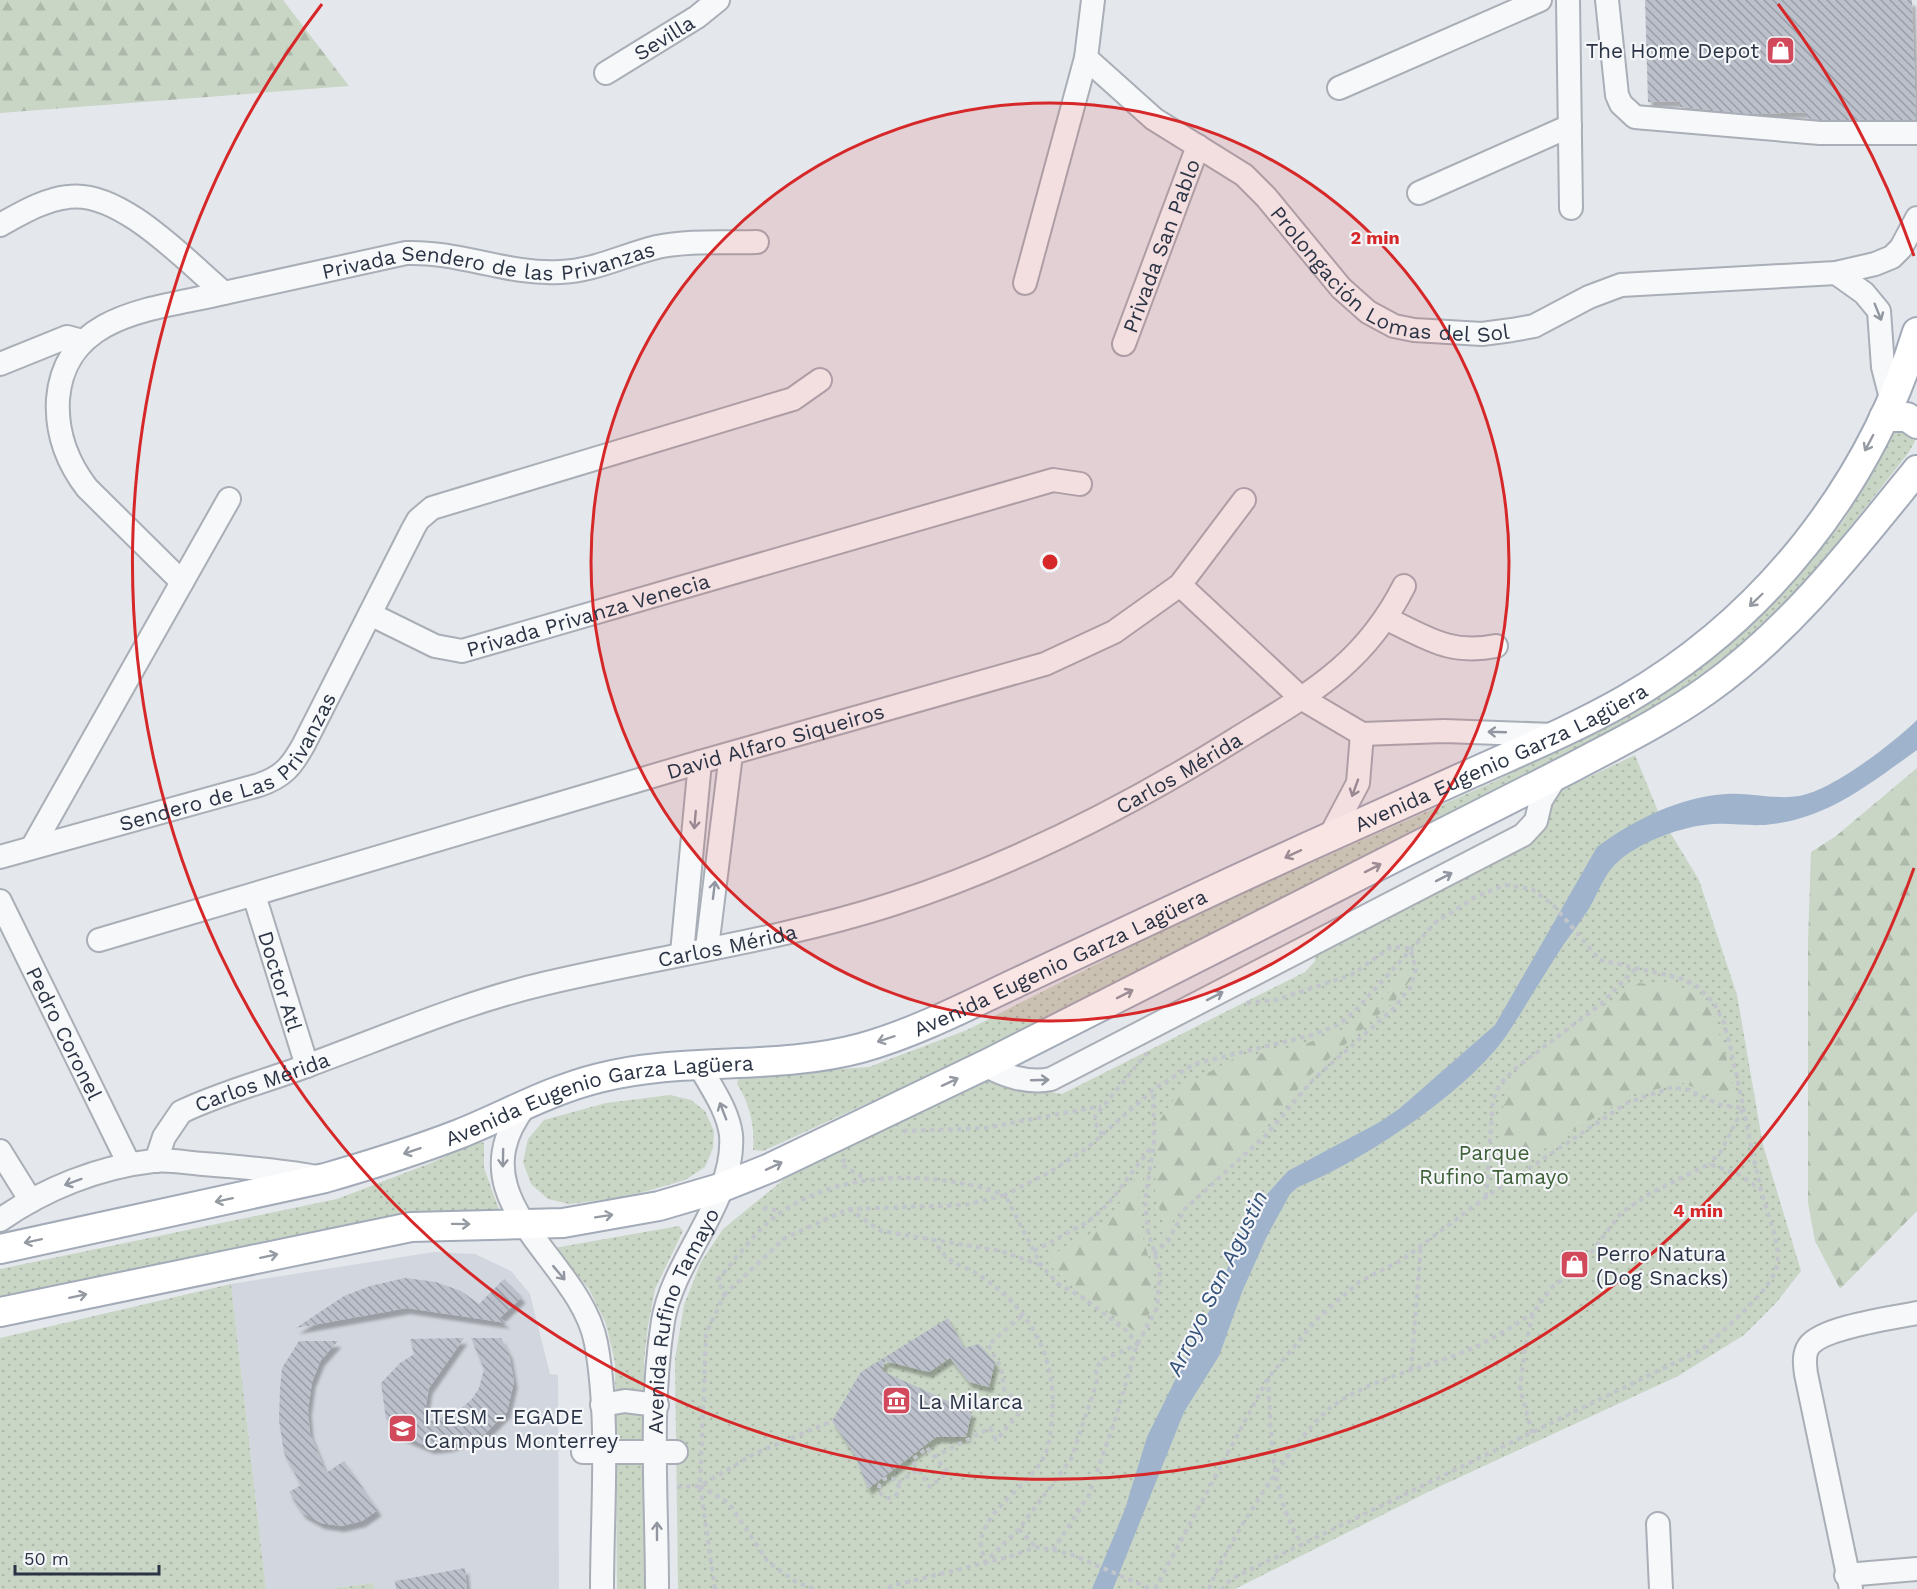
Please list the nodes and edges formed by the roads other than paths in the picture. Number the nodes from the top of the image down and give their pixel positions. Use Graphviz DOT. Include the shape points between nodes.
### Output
graph roads {
  1 [pos="718,0"];
  2 [pos="1093,0"];
  3 [pos="1540,0"];
  4 [pos="1569,0"];
  5 [pos="1607,0"];
  6 [pos="1086,58"];
  7 [pos="606,73"];
  8 [pos="1339,88"];
  9 [pos="1570,126"];
  10 [pos="1917,133"];
  11 [pos="1198,146"];
  12 [pos="1419,193"];
  13 [pos="1571,208"];
  14 [pos="1917,218"];
  15 [pos="0,225"];
  16 [pos="758,242"];
  17 [pos="1836,273"];
  18 [pos="1025,283"];
  19 [pos="224,293"];
  20 [pos="82,340"];
  21 [pos="1916,343"];
  22 [pos="1124,344"];
  23 [pos="0,364"];
  24 [pos="820,380"];
  25 [pos="1888,409"];
  26 [pos="1917,424"];
  27 [pos="1917,470"];
  28 [pos="1080,484"];
  29 [pos="229,499"];
  30 [pos="1244,500"];
  31 [pos="182,582"];
  32 [pos="1180,585"];
  33 [pos="1404,586"];
  34 [pos="370,614"];
  35 [pos="1388,619"];
  36 [pos="1496,646"];
  37 [pos="1301,698"];
  38 [pos="1362,734"];
  39 [pos="1555,735"];
  40 [pos="731,754"];
  41 [pos="700,762"];
  42 [pos="1557,775"];
  43 [pos="1330,836"];
  44 [pos="33,846"];
  45 [pos="0,857"];
  46 [pos="254,895"];
  47 [pos="0,901"];
  48 [pos="99,940"];
  49 [pos="707,948"];
  50 [pos="682,953"];
  51 [pos="699,1065"];
  52 [pos="985,1065"];
  53 [pos="307,1066"];
  54 [pos="525,1106"];
  55 [pos="0,1151"];
  56 [pos="156,1161"];
  57 [pos="129,1164"];
  58 [pos="325,1178"];
  59 [pos="720,1188"];
  60 [pos="31,1201"];
  61 [pos="0,1220"];
  62 [pos="525,1225"];
  63 [pos="0,1248"];
  64 [pos="0,1312"];
  65 [pos="1917,1312"];
  66 [pos="602,1405"];
  67 [pos="657,1405"];
  68 [pos="593,1452"];
  69 [pos="666,1452"];
  70 [pos="1658,1524"];
  71 [pos="1917,1569"];
  72 [pos="1848,1582"];
  73 [pos="602,1589"];
  74 [pos="657,1589"];
  75 [pos="1661,1589"];
  1 -- 7 [label="street, Sevilla"];
  2 -- 6 [label="street"];
  3 -- 8 [label="street"];
  4 -- 9 [label="street"];
  5 -- 10 [label="street" via="1617,95 1635,117 1799,132"];
  6 -- 11 [label="street, Prolongación Lomas del Sol" via="1154,119"];
  6 -- 18 [label="street"];
  9 -- 12 [label="street"];
  9 -- 13 [label="street"];
  11 -- 17 [label="street, Prolongación Lomas del Sol" via="1244,175 1341,288 1368,312 1394,326 1414,330 1482,334 1523,328 1621,285"];
  11 -- 22 [label="street, Privada San Pablo"];
  14 -- 17 [label="street, Prolongación Lomas del Sol" via="1901,248 1892,256"];
  15 -- 19 [label="street" via="43,202 69,196 94,197 144,225"];
  16 -- 19 [label="street, Privada Sendero de las Privanzas" via="660,246 597,267 560,272 534,272 430,252 406,253"];
  17 -- 25 [label="street, one-way" via="1880,310"];
  19 -- 20 [label="street, Privada Sendero de las Privanzas" via="126,317 106,324"];
  20 -- 23 [label="street" via="67,337"];
  20 -- 31 [label="street, Privada Sendero de las Privanzas" via="67,363 59,387 57,411 67,457 87,488"];
  21 -- 25 [label="main road, Avenida Eugenio Garza Lagüera"];
  24 -- 34 [label="street" via="793,399 432,508 412,529"];
  25 -- 26 [label="main road"];
  25 -- 39 [label="main road, Avenida Eugenio Garza Lagüera, one-way" via="1830,513 1785,571 1751,605 1713,638 1644,687"];
  27 -- 42 [label="main road, Avenida Eugenio Garza Lagüera" via="1841,563 1756,650 1708,689 1662,719"];
  28 -- 34 [label="street, Privada Privanza Venecia" via="1053,480 462,651 435,646"];
  29 -- 31 [label="street"];
  30 -- 32 [label="street, David Alfaro Siqueiros"];
  31 -- 44 [label="street"];
  32 -- 37 [label="street"];
  32 -- 40 [label="street, David Alfaro Siqueiros" via="1114,632 1045,664"];
  33 -- 35 [label="street, Carlos Mérida"];
  34 -- 44 [label="street, Sendero de Las Privanzas" via="304,744 284,775"];
  35 -- 36 [label="street" via="1446,647 1474,650"];
  35 -- 37 [label="street, Carlos Mérida" via="1353,659"];
  37 -- 38 [label="street"];
  37 -- 49 [label="street, Carlos Mérida" via="1144,793 1005,862 891,905"];
  39 -- 38 [label="street, one-way" via="1444,730"];
  38 -- 43 [label="street, one-way" via="1358,783"];
  39 -- 43 [label="main road, Avenida Eugenio Garza Lagüera"];
  40 -- 41 [label="street, David Alfaro Siqueiros"];
  49 -- 40 [label="street, one-way"];
  41 -- 46 [label="street, David Alfaro Siqueiros"];
  41 -- 50 [label="street, one-way"];
  52 -- 42 [label="main road, Avenida Eugenio Garza Lagüera, one-way"];
  52 -- 42 [label="street, one-way" via="1000,1074 1051,1080 1524,836 1536,821 1541,800"];
  43 -- 51 [label="main road, Avenida Eugenio Garza Lagüera, one-way" via="964,1008 896,1036 824,1055"];
  44 -- 45 [label="street, Sendero de Las Privanzas"];
  46 -- 48 [label="street, David Alfaro Siqueiros"];
  46 -- 53 [label="street, Doctor Atl"];
  47 -- 57 [label="street, Pedro Coronel"];
  49 -- 50 [label="street, Carlos Mérida"];
  50 -- 53 [label="street, Carlos Mérida" via="504,994"];
  51 -- 54 [label="main road, Avenida Eugenio Garza Lagüera" via="599,1078"];
  59 -- 51 [label="street, Avenida Rufino Tamayo, one-way" via="730,1156 731,1135 718,1098"];
  59 -- 52 [label="main road, Avenida Eugenio Garza Lagüera, one-way"];
  53 -- 56 [label="street, Carlos Mérida" via="181,1112 167,1130"];
  54 -- 58 [label="main road, Avenida Eugenio Garza Lagüera, one-way" via="417,1150"];
  54 -- 62 [label="street, one-way" via="511,1124 501,1159 510,1195"];
  55 -- 60 [label="street"];
  56 -- 57 [label="street"];
  56 -- 58 [label="street" via="256,1168"];
  57 -- 60 [label="street, one-way"];
  58 -- 63 [label="main road, Avenida Eugenio Garza Lagüera, one-way"];
  62 -- 59 [label="main road, Avenida Eugenio Garza Lagüera, one-way" via="630,1212"];
  59 -- 67 [label="street, Avenida Rufino Tamayo" via="668,1299"];
  60 -- 61 [label="street"];
  64 -- 62 [label="main road, Avenida Eugenio Garza Lagüera, one-way" via="411,1227"];
  62 -- 66 [label="street, one-way" via="571,1287 591,1324"];
  65 -- 72 [label="street" via="1830,1334 1816,1340 1806,1353 1806,1374"];
  66 -- 67 [label="street" via="625,1401"];
  66 -- 68 [label="street"];
  67 -- 69 [label="street, Avenida Rufino Tamayo"];
  68 -- 69 [label="street"];
  68 -- 73 [label="street"];
  74 -- 69 [label="street, Avenida Rufino Tamayo, one-way"];
  70 -- 75 [label="street"];
  71 -- 72 [label="street"];
}
